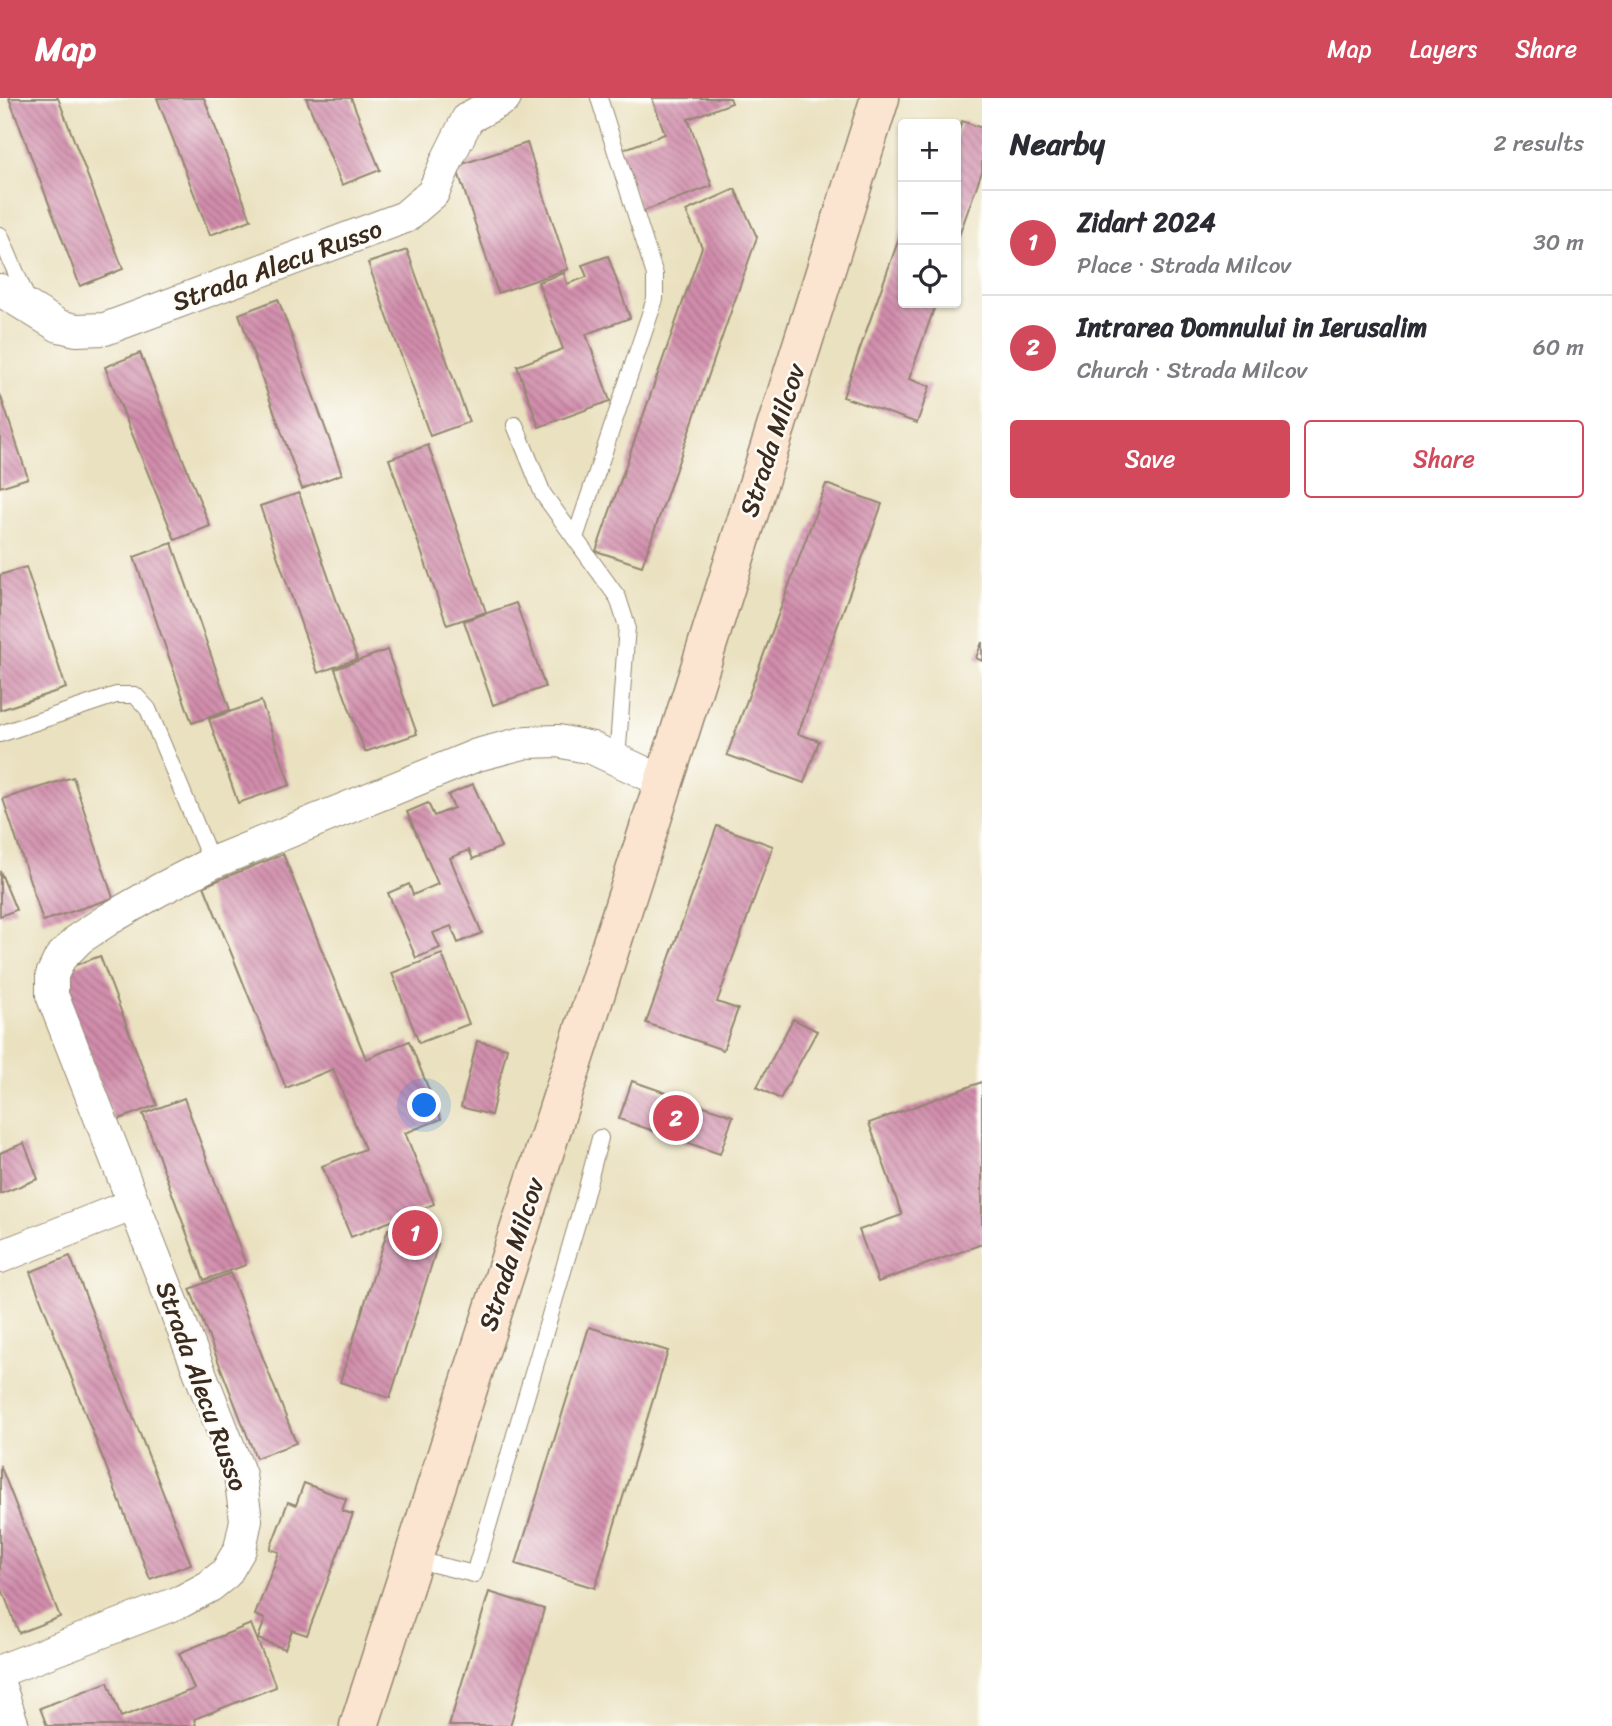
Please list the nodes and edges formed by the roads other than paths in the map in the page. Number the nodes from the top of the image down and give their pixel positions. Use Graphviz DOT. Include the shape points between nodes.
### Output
graph roads {
  1 [pos="505,98"];
  2 [pos="599,98"];
  3 [pos="880,98"];
  4 [pos="0,235"];
  5 [pos="0,289"];
  6 [pos="31,310"];
  7 [pos="515,425"];
  8 [pos="575,538"];
  9 [pos="0,734"];
  10 [pos="617,760"];
  11 [pos="664,782"];
  12 [pos="212,863"];
  13 [pos="600,1138"];
  14 [pos="134,1204"];
  15 [pos="0,1257"];
  16 [pos="413,1559"];
  17 [pos="0,1671"];
  18 [pos="0,1687"];
  19 [pos="13,1726"];
  20 [pos="359,1726"];
  1 -- 6 [label="street, Strada Alecu Russo" via="468,118 433,193 405,217 105,329 59,326"];
  2 -- 8 [label="lane" via="655,275 655,299"];
  3 -- 11 [label="main road, Strada Milcov"];
  4 -- 6 [label="lane"];
  5 -- 6 [label="street, Strada Alecu Russo"];
  7 -- 8 [label="lane" via="542,494"];
  8 -- 10 [label="lane" via="618,598 627,626"];
  9 -- 12 [label="lane" via="116,695 135,695 148,709"];
  10 -- 11 [label="street"];
  10 -- 12 [label="street" via="592,748 558,741 514,745 477,755"];
  11 -- 16 [label="main road, Strada Milcov"];
  12 -- 14 [label="street, Strada Alecu Russo" via="80,938 60,958 52,975 52,995"];
  13 -- 16 [label="lane" via="474,1574"];
  14 -- 15 [label="street"];
  14 -- 17 [label="street, Strada Alecu Russo" via="240,1475 246,1520 240,1549 226,1573 182,1601"];
  16 -- 20 [label="main road, Strada Milcov"];
  18 -- 19 [label="street"];
}
